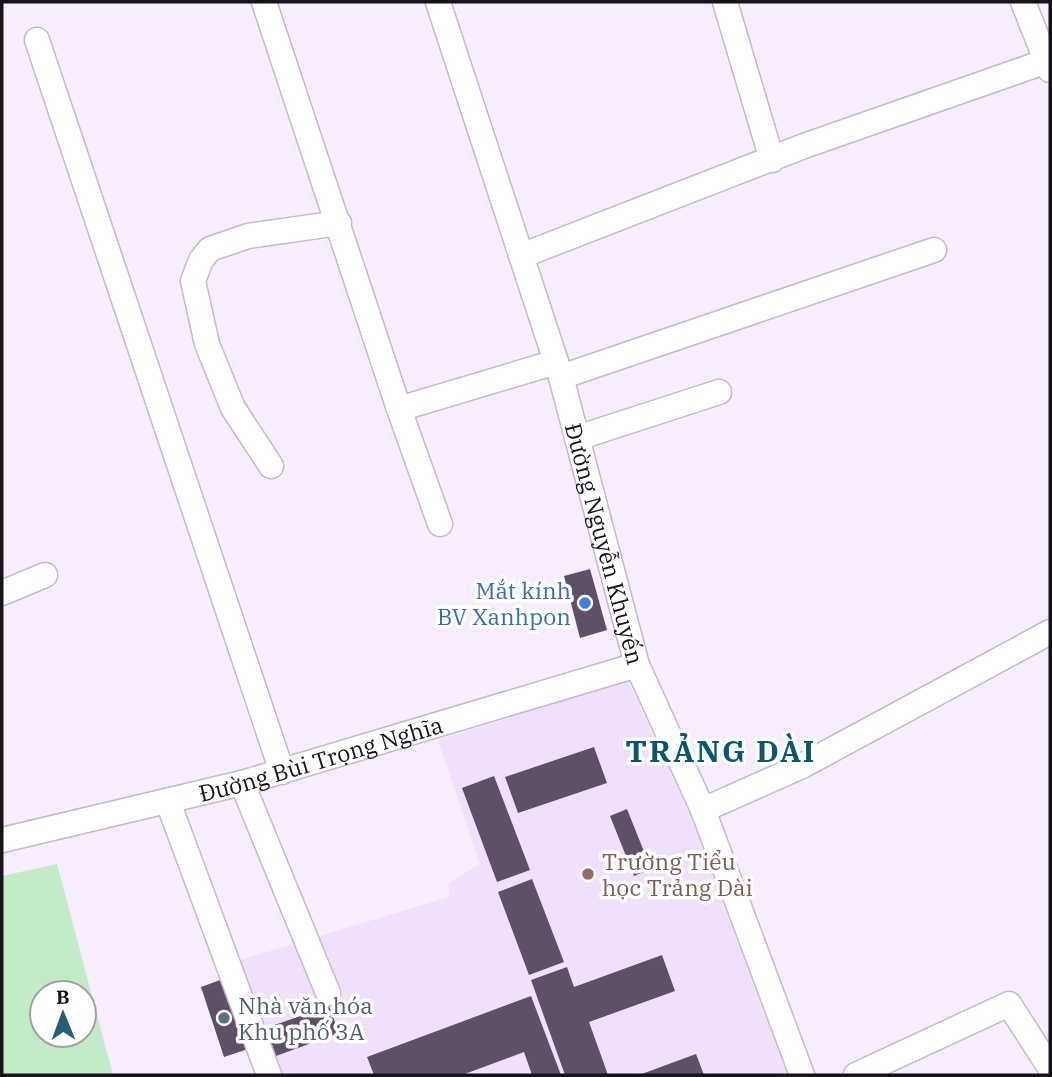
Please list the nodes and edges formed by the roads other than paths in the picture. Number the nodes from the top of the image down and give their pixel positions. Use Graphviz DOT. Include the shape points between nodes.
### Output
graph roads {
  1 [pos="264,2"];
  2 [pos="438,2"];
  3 [pos="725,2"];
  4 [pos="1034,11"];
  5 [pos="37,40"];
  6 [pos="1049,66"];
  7 [pos="772,160"];
  8 [pos="339,223"];
  9 [pos="934,250"];
  10 [pos="521,256"];
  11 [pos="558,370"];
  12 [pos="719,392"];
  13 [pos="399,409"];
  14 [pos="577,438"];
  15 [pos="271,466"];
  16 [pos="440,524"];
  17 [pos="45,575"];
  18 [pos="2,593"];
  19 [pos="1050,632"];
  20 [pos="637,665"];
  21 [pos="282,772"];
  22 [pos="242,783"];
  23 [pos="168,802"];
  24 [pos="703,810"];
  25 [pos="2,839"];
  26 [pos="328,993"];
  27 [pos="1050,1068"];
  28 [pos="269,1075"];
  29 [pos="802,1075"];
  30 [pos="856,1075"];
  1 -- 8 [label="street"];
  2 -- 10 [label="street, Đường Nguyễn Khuyến"];
  3 -- 7 [label="street"];
  4 -- 6 [label="street"];
  5 -- 21 [label="street"];
  6 -- 7 [label="street"];
  7 -- 10 [label="street"];
  8 -- 13 [label="street"];
  8 -- 15 [label="street" via="248,236 210,249 193,281 207,344 233,408"];
  9 -- 11 [label="street"];
  10 -- 11 [label="street, Đường Nguyễn Khuyến"];
  11 -- 13 [label="street"];
  11 -- 14 [label="street, Đường Nguyễn Khuyến"];
  12 -- 14 [label="street"];
  13 -- 16 [label="street"];
  14 -- 20 [label="street, Đường Nguyễn Khuyến"];
  17 -- 18 [label="street"];
  19 -- 24 [label="street" via="802,766"];
  20 -- 21 [label="street, Đường Bùi Trọng Nghĩa"];
  20 -- 24 [label="street, Đường Nguyễn Khuyến"];
  21 -- 22 [label="street, Đường Bùi Trọng Nghĩa"];
  22 -- 23 [label="street, Đường Bùi Trọng Nghĩa"];
  22 -- 26 [label="street"];
  23 -- 25 [label="street, Đường Bùi Trọng Nghĩa"];
  23 -- 28 [label="street"];
  24 -- 29 [label="street, Đường Nguyễn Khuyến"];
  27 -- 30 [label="street" via="1009,1004"];
}
